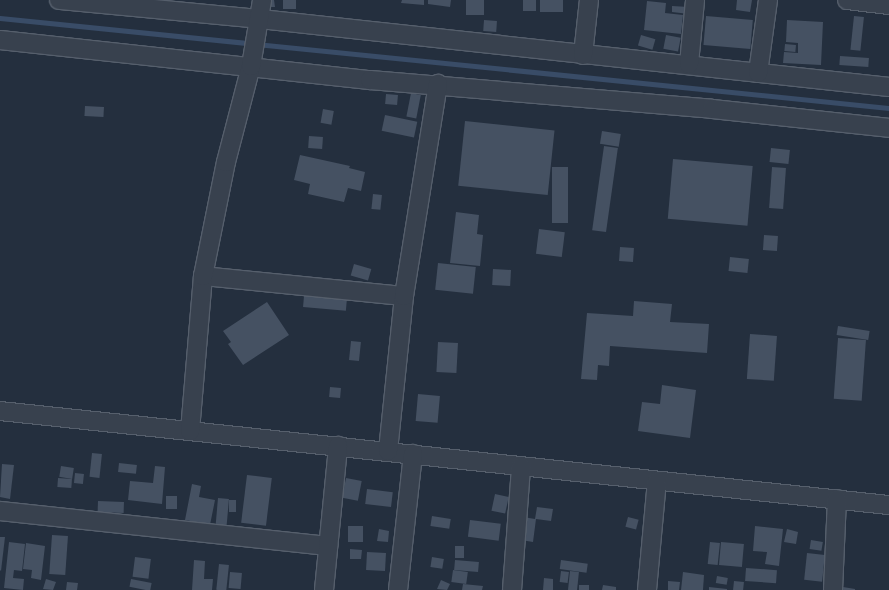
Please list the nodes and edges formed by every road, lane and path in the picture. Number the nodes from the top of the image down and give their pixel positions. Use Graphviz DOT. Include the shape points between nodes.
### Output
graph roads {
  1 [pos="59,0"];
  2 [pos="262,0"];
  3 [pos="589,0"];
  4 [pos="695,0"];
  5 [pos="768,0"];
  6 [pos="847,0"];
  7 [pos="83,1"];
  8 [pos="889,5"];
  9 [pos="191,6"];
  10 [pos="260,19"];
  11 [pos="0,40"];
  12 [pos="583,55"];
  13 [pos="689,64"];
  14 [pos="251,66"];
  15 [pos="758,73"];
  16 [pos="438,84"];
  17 [pos="889,87"];
  18 [pos="889,128"];
  19 [pos="203,276"];
  20 [pos="404,296"];
  21 [pos="0,411"];
  22 [pos="190,431"];
  23 [pos="338,446"];
  24 [pos="388,451"];
  25 [pos="413,454"];
  26 [pos="521,466"];
  27 [pos="657,481"];
  28 [pos="836,499"];
  29 [pos="889,505"];
  30 [pos="0,511"];
  31 [pos="328,546"];
  32 [pos="324,590"];
  33 [pos="398,590"];
  34 [pos="512,590"];
  35 [pos="647,590"];
  36 [pos="834,590"];
  1 -- 7 [label="street"];
  2 -- 10 [label="street"];
  3 -- 12 [label="street"];
  4 -- 13 [label="street"];
  5 -- 15 [label="street"];
  6 -- 8 [label="street"];
  7 -- 9 [label="street"];
  9 -- 10 [label="street"];
  10 -- 12 [label="street"];
  10 -- 14 [label="street"];
  11 -- 14 [label="street"];
  12 -- 13 [label="street"];
  13 -- 15 [label="street"];
  14 -- 16 [label="street"];
  14 -- 19 [label="street" via="226,162"];
  15 -- 17 [label="street"];
  16 -- 18 [label="street"];
  16 -- 20 [label="street"];
  19 -- 20 [label="street"];
  19 -- 22 [label="street"];
  20 -- 24 [label="street"];
  21 -- 22 [label="street"];
  22 -- 23 [label="street"];
  23 -- 24 [label="street"];
  23 -- 31 [label="street"];
  24 -- 25 [label="street"];
  25 -- 26 [label="street"];
  25 -- 33 [label="street"];
  26 -- 27 [label="street"];
  26 -- 34 [label="street"];
  27 -- 28 [label="street"];
  27 -- 35 [label="street"];
  28 -- 29 [label="street"];
  28 -- 36 [label="street"];
  30 -- 31 [label="street"];
  31 -- 32 [label="street"];
}
